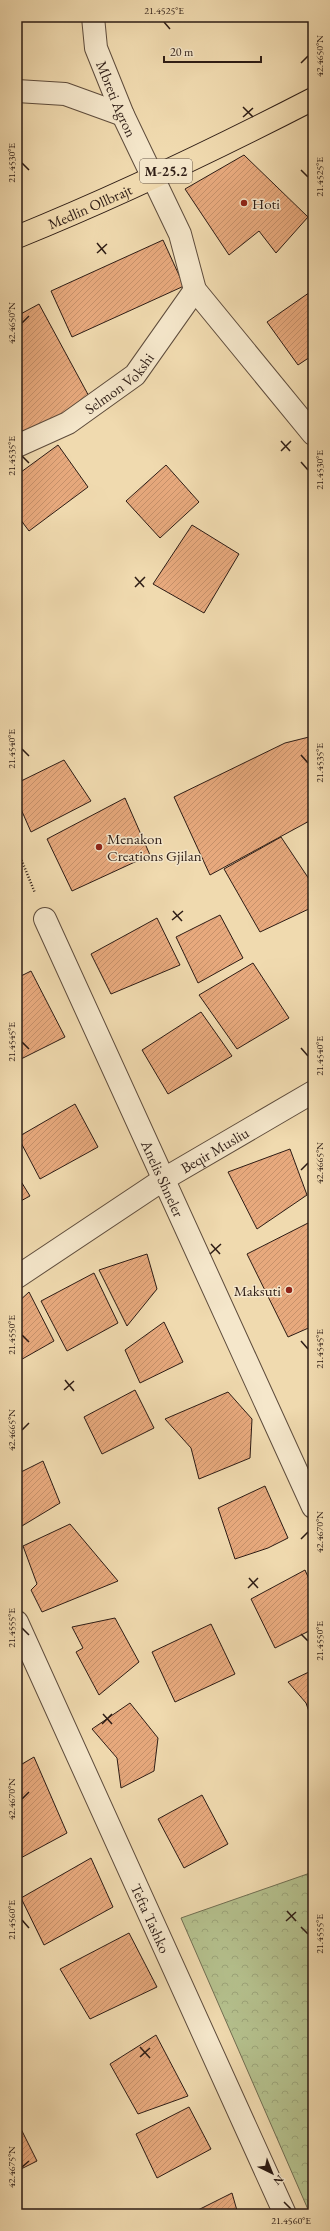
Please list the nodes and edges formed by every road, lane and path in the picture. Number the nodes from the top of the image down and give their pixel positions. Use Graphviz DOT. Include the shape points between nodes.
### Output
graph roads {
  1 [pos="93,17"];
  2 [pos="17,91"];
  3 [pos="313,99"];
  4 [pos="123,115"];
  5 [pos="153,177"];
  6 [pos="17,237"];
  7 [pos="195,290"];
  8 [pos="313,434"];
  9 [pos="17,446"];
  10 [pos="17,849"];
  11 [pos="45,919"];
  12 [pos="313,1092"];
  13 [pos="164,1179"];
  14 [pos="17,1277"];
  15 [pos="313,1507"];
  16 [pos="17,1622"];
  17 [pos="285,2214"];
  1 -- 4 [label="street, Mbreti Agron" via="96,48"];
  2 -- 4 [label="street" via="65,94"];
  3 -- 5 [label="main road, Medlin Ollbrajt / M-25.2"];
  4 -- 5 [label="street, Mbreti Agron"];
  5 -- 6 [label="main road, Medlin Ollbrajt / M-25.2"];
  5 -- 7 [label="street" via="180,234"];
  7 -- 8 [label="street"];
  7 -- 9 [label="street, Selmon Vokshi" via="135,375 68,423"];
  10 -- 11 [label="path"];
  11 -- 13 [label="street, Anelis Shneler"];
  12 -- 13 [label="street, Beqir Musliu"];
  13 -- 14 [label="street, Beqir Musliu"];
  13 -- 15 [label="street, Anelis Shneler"];
  16 -- 17 [label="street, Tefta Tashko"];
}
